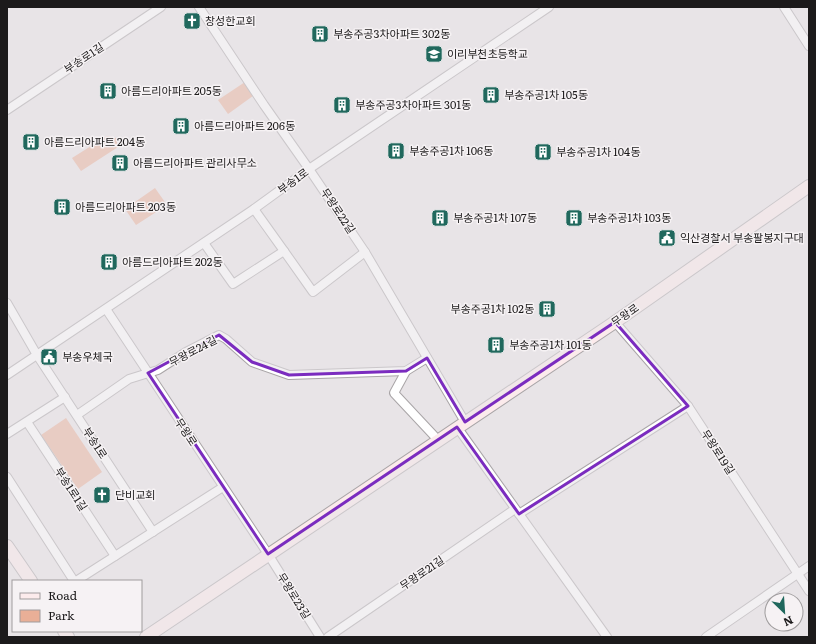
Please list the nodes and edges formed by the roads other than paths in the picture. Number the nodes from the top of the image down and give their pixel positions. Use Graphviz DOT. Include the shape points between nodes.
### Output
graph roads {
  1 [pos="161,7"];
  2 [pos="199,7"];
  3 [pos="549,7"];
  4 [pos="784,7"];
  5 [pos="809,46"];
  6 [pos="7,110"];
  7 [pos="309,169"];
  8 [pos="809,186"];
  9 [pos="254,209"];
  10 [pos="204,243"];
  11 [pos="284,251"];
  12 [pos="365,252"];
  13 [pos="7,303"];
  14 [pos="106,309"];
  15 [pos="615,322"];
  16 [pos="37,355"];
  17 [pos="427,358"];
  18 [pos="406,371"];
  19 [pos="148,373"];
  20 [pos="7,375"];
  21 [pos="65,397"];
  22 [pos="688,406"];
  23 [pos="77,415"];
  24 [pos="27,422"];
  25 [pos="461,425"];
  26 [pos="7,434"];
  27 [pos="438,440"];
  28 [pos="7,477"];
  29 [pos="223,487"];
  30 [pos="517,511"];
  31 [pos="152,532"];
  32 [pos="7,546"];
  33 [pos="268,554"];
  34 [pos="115,556"];
  35 [pos="809,566"];
  36 [pos="798,573"];
  37 [pos="30,580"];
  38 [pos="74,580"];
  39 [pos="77,580"];
  40 [pos="809,591"];
  41 [pos="146,637"];
  42 [pos="320,637"];
  43 [pos="328,637"];
  44 [pos="607,637"];
  45 [pos="706,637"];
  1 -- 6 [label="street, 부송로1길"];
  2 -- 7 [label="street, 무왕로22길"];
  3 -- 7 [label="street, 부송1로"];
  4 -- 5 [label="street"];
  7 -- 9 [label="street, 부송1로"];
  7 -- 12 [label="street, 무왕로22길"];
  8 -- 15 [label="street, 무왕로"];
  9 -- 10 [label="street, 부송1로"];
  9 -- 11 [label="street"];
  10 -- 11 [label="street" via="233,284"];
  10 -- 14 [label="street, 부송1로"];
  11 -- 12 [label="street" via="313,292"];
  12 -- 17 [label="street, 무왕로22길"];
  13 -- 16 [label="street"];
  14 -- 16 [label="street, 부송1로"];
  14 -- 19 [label="street, 무왕로"];
  15 -- 22 [label="street, 무왕로19길"];
  15 -- 25 [label="street, 무왕로"];
  16 -- 20 [label="street, 부송1로"];
  16 -- 21 [label="street, 부송1로"];
  17 -- 18 [label="street, 무왕로24길"];
  17 -- 25 [label="street, 무왕로22길"];
  18 -- 19 [label="street, 무왕로24길" via="289,375 252,362 219,335 158,370"];
  18 -- 27 [label="street" via="394,393"];
  19 -- 23 [label="street, 무왕로24길" via="129,379"];
  19 -- 29 [label="street, 무왕로"];
  21 -- 23 [label="street, 부송1로"];
  21 -- 24 [label="street"];
  22 -- 30 [label="street, 무왕로21길"];
  22 -- 36 [label="street, 무왕로19길"];
  23 -- 31 [label="street, 부송1로"];
  24 -- 26 [label="street"];
  24 -- 34 [label="street, 부송1로1길"];
  25 -- 27 [label="street, 무왕로"];
  25 -- 30 [label="street"];
  27 -- 33 [label="street, 무왕로"];
  28 -- 38 [label="street"];
  29 -- 31 [label="street"];
  29 -- 33 [label="street, 무왕로"];
  30 -- 43 [label="street, 무왕로21길"];
  30 -- 44 [label="street"];
  31 -- 34 [label="street"];
  32 -- 37 [label="street"];
  33 -- 41 [label="street, 무왕로"];
  33 -- 42 [label="street, 무왕로23길"];
  34 -- 39 [label="street"];
  35 -- 36 [label="street"];
  36 -- 40 [label="street, 무왕로19길"];
  36 -- 45 [label="street"];
}
